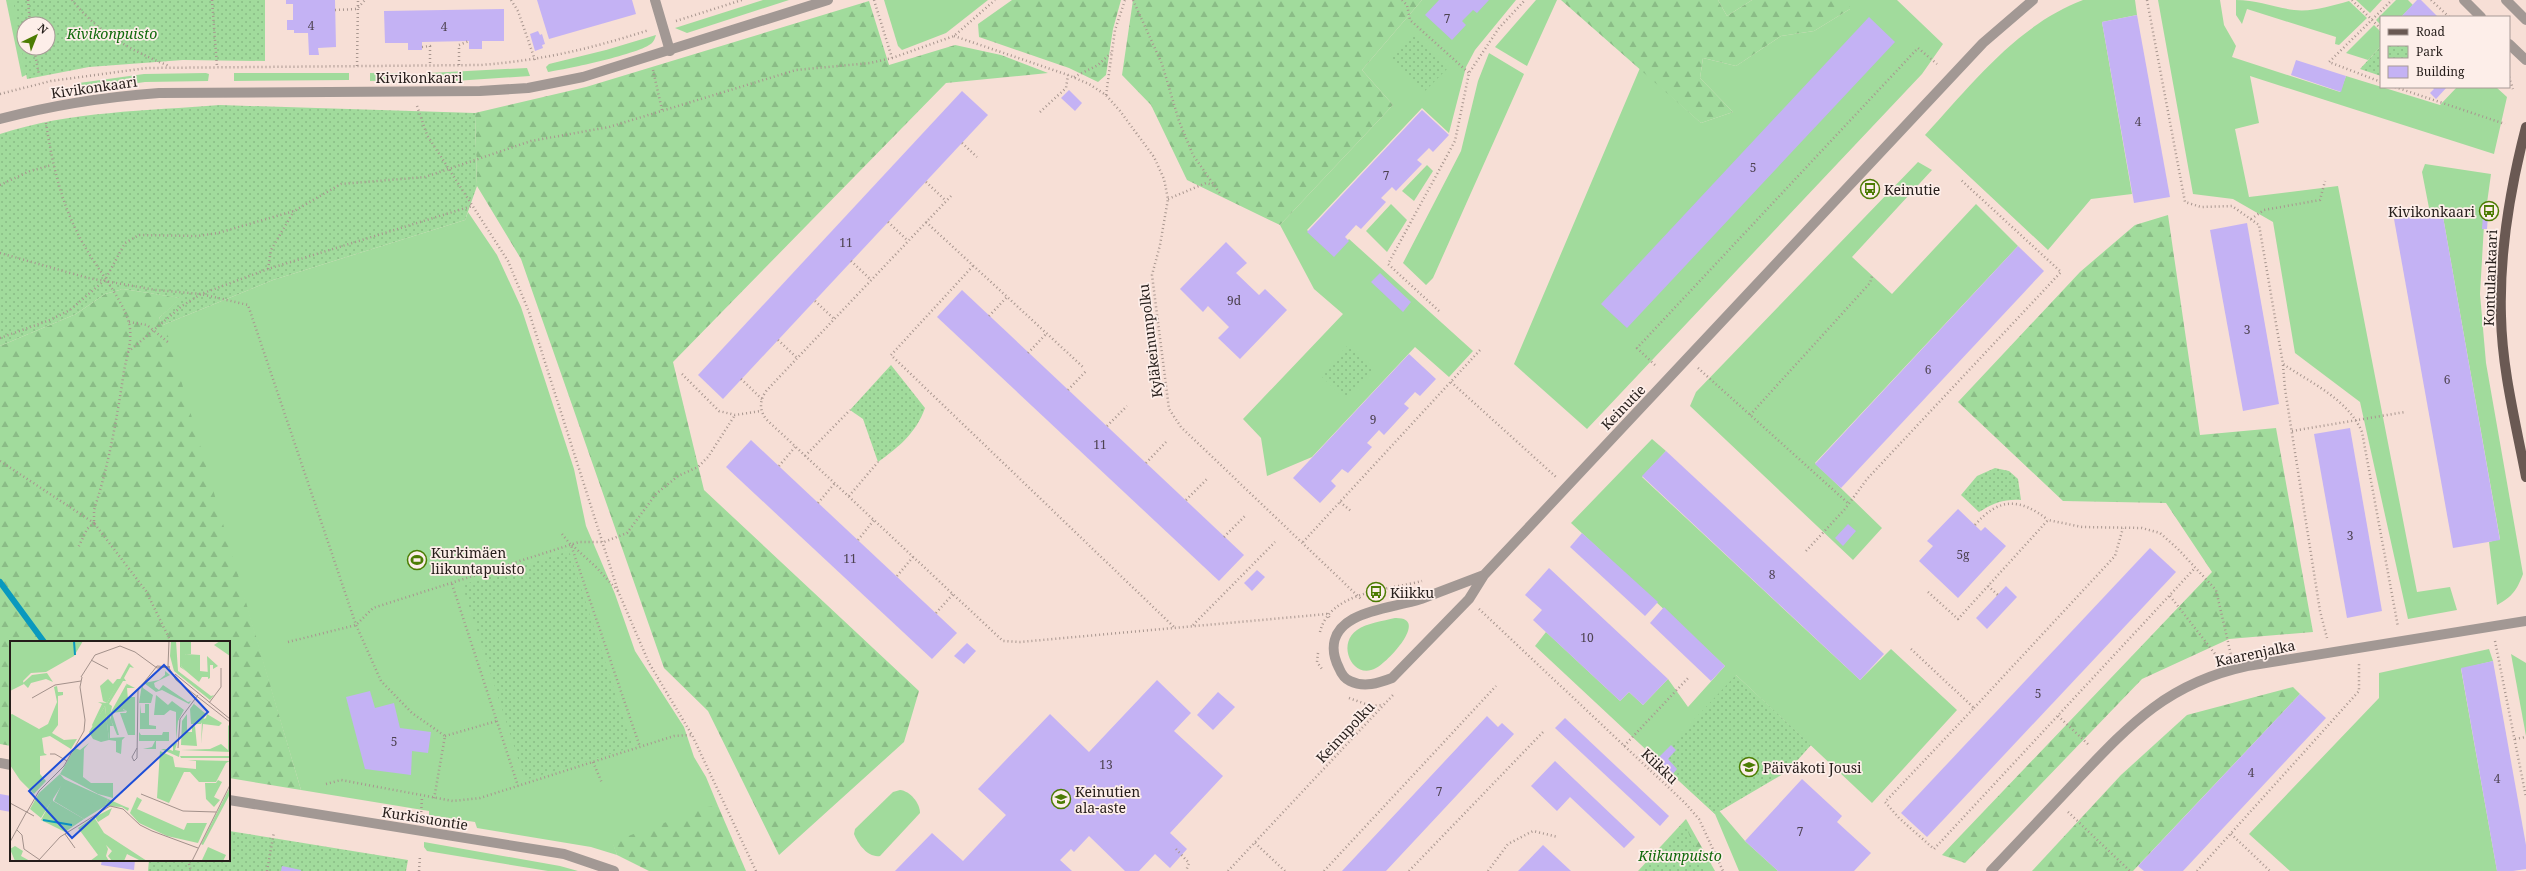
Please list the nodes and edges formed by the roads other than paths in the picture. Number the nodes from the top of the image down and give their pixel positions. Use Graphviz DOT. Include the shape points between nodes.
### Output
graph roads {
  1 [pos="655,0"];
  2 [pos="828,0"];
  3 [pos="2033,0"];
  4 [pos="2464,0"];
  5 [pos="2506,0"];
  6 [pos="2480,16"];
  7 [pos="2526,20"];
  8 [pos="2510,45"];
  9 [pos="670,50"];
  10 [pos="2526,60"];
  11 [pos="0,119"];
  12 [pos="2526,127"];
  13 [pos="2526,477"];
  14 [pos="1484,575"];
  15 [pos="2526,621"];
  16 [pos="0,763"];
  17 [pos="10,765"];
  18 [pos="230,800"];
  19 [pos="614,871"];
  20 [pos="1991,871"];
  1 -- 9 [label="street"];
  2 -- 9 [label="street, Kivikonkaari"];
  3 -- 14 [label="street, Keinutie" via="1983,43"];
  4 -- 6 [label="street"];
  5 -- 7 [label="street"];
  8 -- 10 [label="street"];
  9 -- 11 [label="street, Kivikonkaari" via="583,77 528,88 480,91 160,93 109,96"];
  12 -- 13 [label="main road, Kontulankaari" via="2508,205 2503,252 2501,316 2506,370"];
  14 -- 14 [label="street, Keinutie" via="1469,599 1392,678 1375,684 1363,684 1350,681 1341,674 1334,657 1333,642 1340,629 1354,619 1420,599"];
  15 -- 20 [label="street, Kaarenjalka" via="2231,669 2182,688 2127,727"];
  16 -- 17 [label="street"];
  18 -- 19 [label="street, Kurkisuontie" via="564,854"];
}
